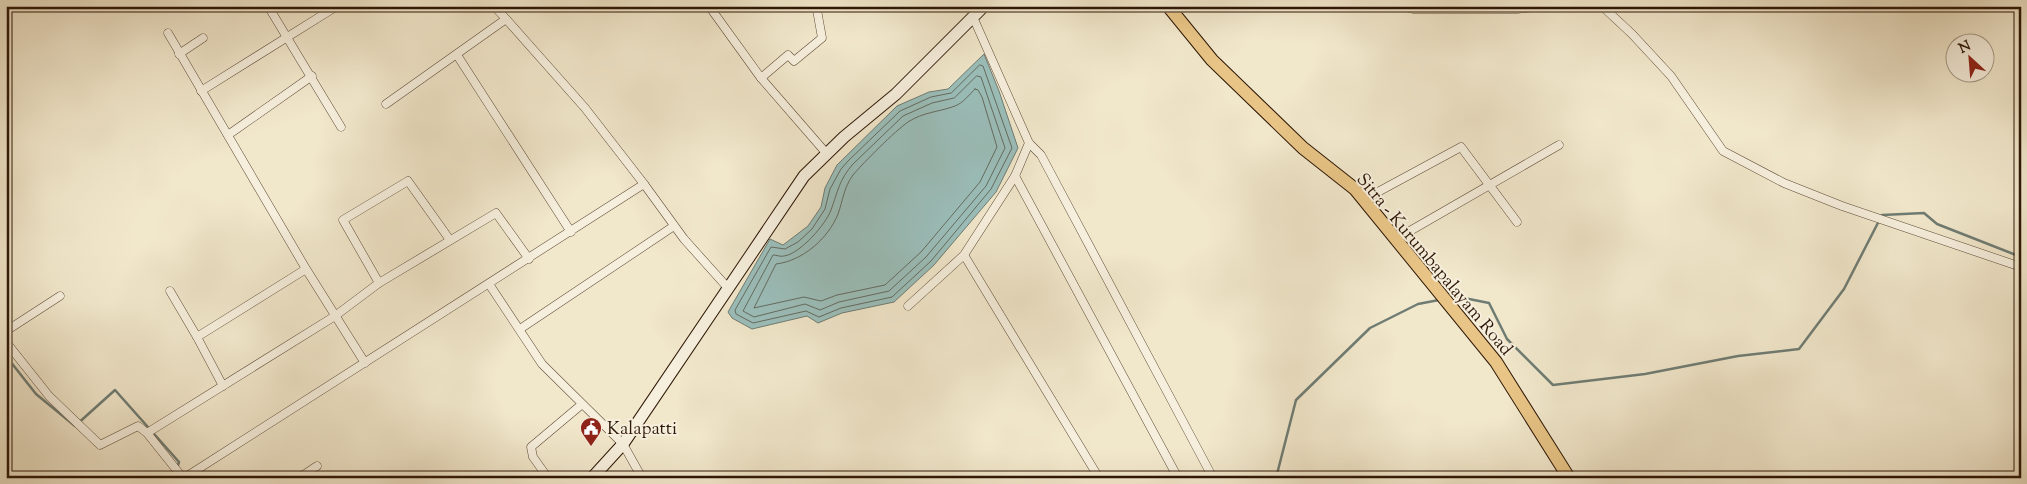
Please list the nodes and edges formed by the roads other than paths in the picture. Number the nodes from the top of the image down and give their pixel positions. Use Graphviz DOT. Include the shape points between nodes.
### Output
graph roads {
  1 [pos="268,6"];
  2 [pos="337,6"];
  3 [pos="494,6"];
  4 [pos="709,6"];
  5 [pos="826,6"];
  6 [pos="984,6"];
  7 [pos="1168,6"];
  8 [pos="1404,6"];
  9 [pos="1545,6"];
  10 [pos="1602,6"];
  11 [pos="1516,7"];
  12 [pos="973,17"];
  13 [pos="506,19"];
  14 [pos="168,34"];
  15 [pos="285,37"];
  16 [pos="203,38"];
  17 [pos="179,54"];
  18 [pos="457,55"];
  19 [pos="312,76"];
  20 [pos="761,78"];
  21 [pos="201,91"];
  22 [pos="386,104"];
  23 [pos="341,127"];
  24 [pos="228,135"];
  25 [pos="1029,143"];
  26 [pos="1559,145"];
  27 [pos="827,154"];
  28 [pos="1015,176"];
  29 [pos="644,184"];
  30 [pos="1491,184"];
  31 [pos="1363,200"];
  32 [pos="1517,222"];
  33 [pos="674,226"];
  34 [pos="572,232"];
  35 [pos="1396,239"];
  36 [pos="450,240"];
  37 [pos="964,255"];
  38 [pos="529,259"];
  39 [pos="2021,267"];
  40 [pos="306,269"];
  41 [pos="379,283"];
  42 [pos="489,284"];
  43 [pos="728,288"];
  44 [pos="170,291"];
  45 [pos="60,296"];
  46 [pos="908,306"];
  47 [pos="335,316"];
  48 [pos="520,330"];
  49 [pos="6,331"];
  50 [pos="197,337"];
  51 [pos="6,342"];
  52 [pos="365,363"];
  53 [pos="223,386"];
  54 [pos="581,405"];
  55 [pos="149,432"];
  56 [pos="623,444"];
  57 [pos="317,466"];
  58 [pos="180,474"];
  59 [pos="299,478"];
  60 [pos="548,478"];
  61 [pos="592,478"];
  62 [pos="642,478"];
  63 [pos="1099,478"];
  64 [pos="1178,478"];
  65 [pos="1213,478"];
  66 [pos="1570,478"];
  1 -- 15 [label="street"];
  2 -- 15 [label="street"];
  3 -- 13 [label="street"];
  4 -- 20 [label="street"];
  5 -- 20 [label="street" via="817,10 822,38 794,61 788,56"];
  6 -- 12 [label="main road"];
  7 -- 31 [label="main road, Sitra - Kurumbapalayam Road" via="1212,60 1303,148 1355,189"];
  8 -- 11 [label="street"];
  9 -- 11 [label="street"];
  10 -- 39 [label="street" via="1671,76 1723,151 1784,183 1905,230"];
  12 -- 25 [label="street"];
  12 -- 27 [label="main road" via="896,94"];
  13 -- 18 [label="street"];
  13 -- 29 [label="street" via="585,108"];
  14 -- 17 [label="street"];
  15 -- 19 [label="street"];
  15 -- 21 [label="street"];
  16 -- 17 [label="street"];
  17 -- 21 [label="street"];
  18 -- 22 [label="street"];
  18 -- 34 [label="street"];
  19 -- 23 [label="street"];
  19 -- 24 [label="street"];
  20 -- 27 [label="street"];
  21 -- 24 [label="street"];
  24 -- 40 [label="street"];
  25 -- 28 [label="street"];
  25 -- 65 [label="street" via="1041,155"];
  26 -- 30 [label="street"];
  27 -- 43 [label="main road" via="804,176"];
  28 -- 37 [label="street"];
  28 -- 64 [label="street"];
  29 -- 33 [label="street"];
  29 -- 34 [label="street"];
  30 -- 31 [label="street" via="1460,147"];
  30 -- 32 [label="street"];
  30 -- 35 [label="street"];
  31 -- 35 [label="main road, Sitra - Kurumbapalayam Road"];
  33 -- 43 [label="street"];
  33 -- 48 [label="street"];
  34 -- 38 [label="street"];
  35 -- 66 [label="main road, Sitra - Kurumbapalayam Road" via="1496,362"];
  36 -- 38 [label="street" via="496,213"];
  36 -- 41 [label="street"];
  36 -- 41 [label="street" via="408,181 343,220"];
  37 -- 46 [label="street"];
  37 -- 63 [label="street"];
  38 -- 42 [label="street"];
  40 -- 47 [label="street"];
  40 -- 50 [label="street"];
  41 -- 47 [label="street"];
  42 -- 48 [label="street"];
  42 -- 52 [label="street"];
  43 -- 56 [label="main road"];
  44 -- 50 [label="street"];
  45 -- 49 [label="street"];
  47 -- 52 [label="street"];
  47 -- 53 [label="street"];
  48 -- 54 [label="street" via="542,364"];
  50 -- 53 [label="street"];
  51 -- 55 [label="street" via="49,396 100,445 138,426"];
  52 -- 58 [label="street"];
  53 -- 55 [label="street"];
  54 -- 56 [label="street"];
  54 -- 60 [label="street" via="531,447 533,457"];
  55 -- 58 [label="street"];
  56 -- 61 [label="main road"];
  56 -- 62 [label="street"];
  57 -- 59 [label="street"];
}
